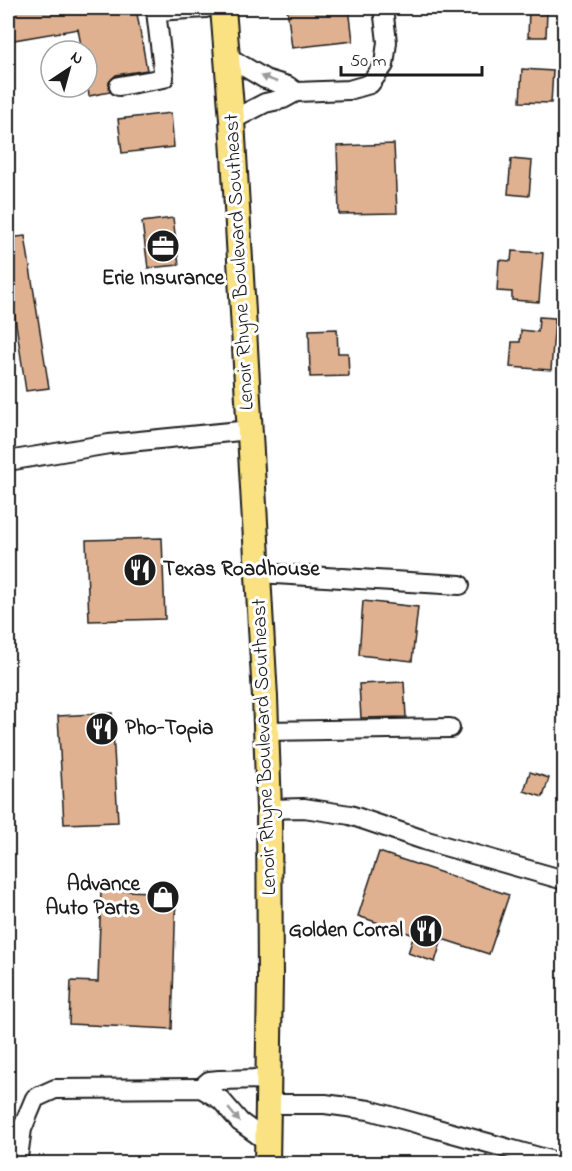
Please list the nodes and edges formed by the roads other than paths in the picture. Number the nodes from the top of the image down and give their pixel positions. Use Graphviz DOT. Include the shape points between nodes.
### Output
graph roads {
  1 [pos="206,8"];
  2 [pos="223,8"];
  3 [pos="383,8"];
  4 [pos="156,9"];
  5 [pos="228,57"];
  6 [pos="118,86"];
  7 [pos="296,92"];
  8 [pos="232,120"];
  9 [pos="250,430"];
  10 [pos="8,461"];
  11 [pos="258,573"];
  12 [pos="460,585"];
  13 [pos="450,728"];
  14 [pos="266,731"];
  15 [pos="269,809"];
  16 [pos="564,880"];
  17 [pos="269,1079"];
  18 [pos="201,1088"];
  19 [pos="268,1104"];
  20 [pos="267,1153"];
  21 [pos="17,1164"];
  22 [pos="564,1164"];
  1 -- 4 [label="street"];
  2 -- 5 [label="main road, Lenoir Rhyne Boulevard Southeast"];
  3 -- 7 [label="street" via="387,42 384,65 370,84 349,90"];
  4 -- 6 [label="street" via="164,78"];
  7 -- 5 [label="street, one-way"];
  5 -- 8 [label="main road, Lenoir Rhyne Boulevard Southeast"];
  7 -- 8 [label="street"];
  8 -- 9 [label="main road, Lenoir Rhyne Boulevard Southeast"];
  9 -- 10 [label="street" via="109,444"];
  9 -- 11 [label="main road, Lenoir Rhyne Boulevard Southeast"];
  11 -- 12 [label="street"];
  11 -- 14 [label="main road, Lenoir Rhyne Boulevard Southeast"];
  13 -- 14 [label="street"];
  14 -- 15 [label="main road, Lenoir Rhyne Boulevard Southeast"];
  15 -- 16 [label="street" via="304,808 350,815"];
  15 -- 17 [label="main road, Lenoir Rhyne Boulevard Southeast"];
  17 -- 18 [label="street" via="209,1081"];
  17 -- 19 [label="main road, Lenoir Rhyne Boulevard Southeast"];
  18 -- 20 [label="street, one-way" via="221,1100"];
  18 -- 21 [label="street" via="55,1089 35,1098 22,1129"];
  19 -- 20 [label="main road, Lenoir Rhyne Boulevard Southeast"];
  19 -- 22 [label="street" via="369,1110"];
}
